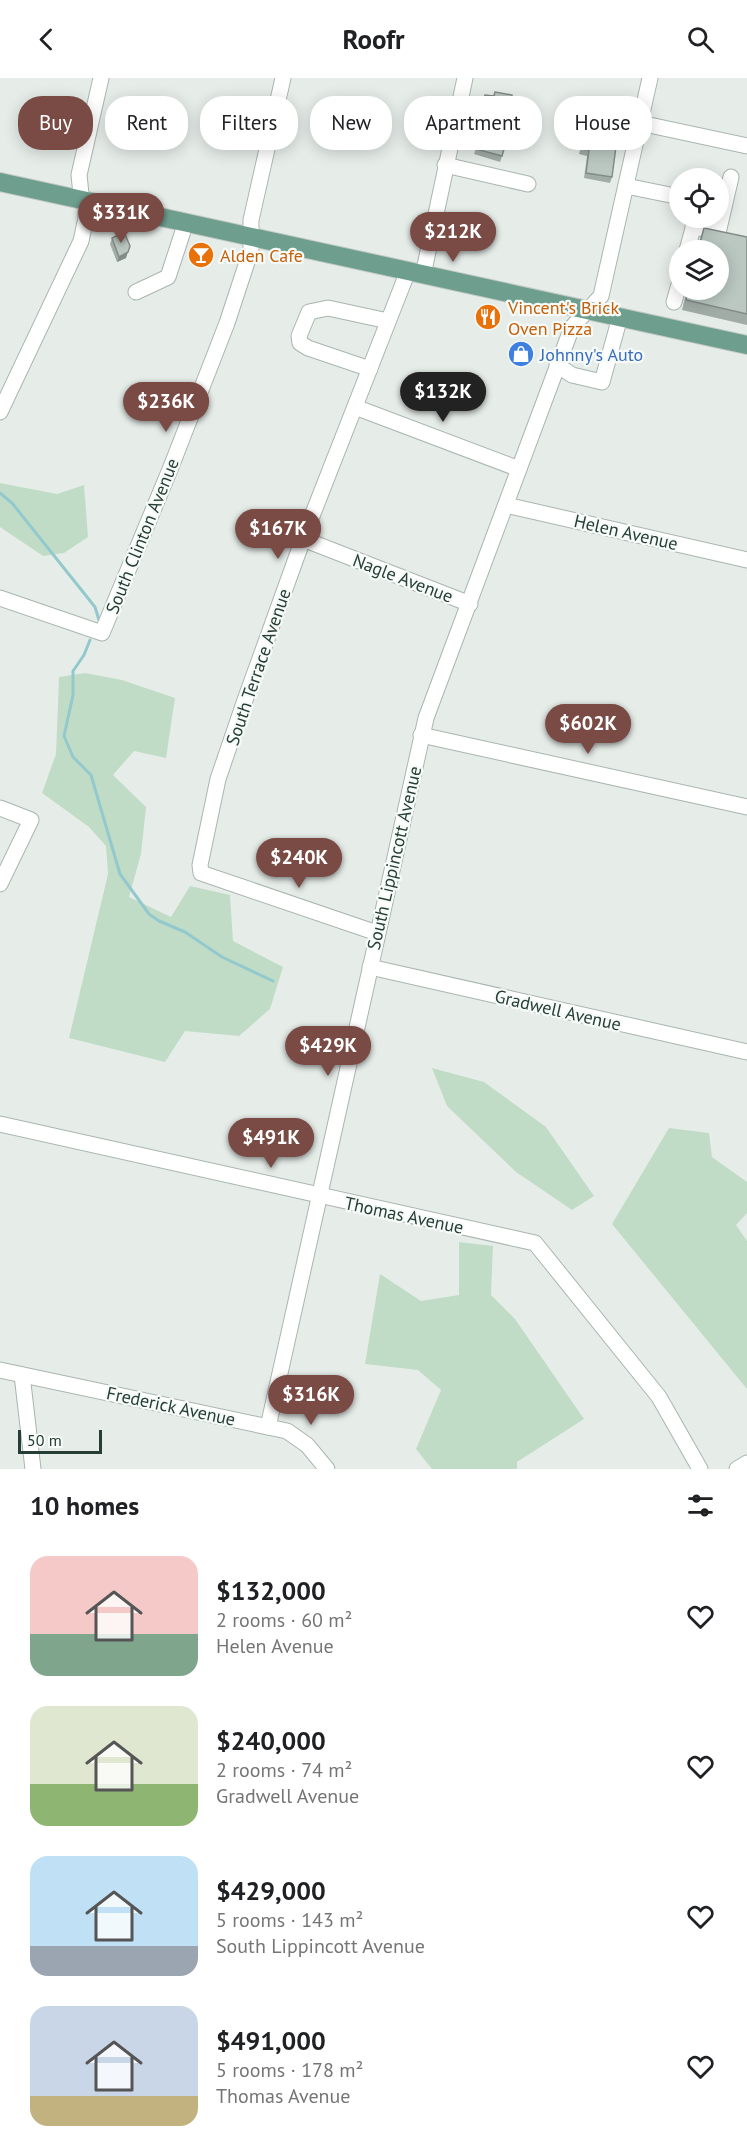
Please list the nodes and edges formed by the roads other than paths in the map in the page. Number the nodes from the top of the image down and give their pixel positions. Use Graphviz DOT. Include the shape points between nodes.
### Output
graph roads {
  1 [pos="101,78"];
  2 [pos="283,78"];
  3 [pos="465,78"];
  4 [pos="650,78"];
  5 [pos="646,96"];
  6 [pos="652,126"];
  7 [pos="747,146"];
  8 [pos="633,150"];
  9 [pos="445,165"];
  10 [pos="731,177"];
  11 [pos="0,182"];
  12 [pos="528,183"];
  13 [pos="626,186"];
  14 [pos="729,186"];
  15 [pos="669,195"];
  16 [pos="86,201"];
  17 [pos="186,222"];
  18 [pos="708,228"];
  19 [pos="719,228"];
  20 [pos="250,236"];
  21 [pos="416,273"];
  22 [pos="136,292"];
  23 [pos="586,310"];
  24 [pos="620,317"];
  25 [pos="388,321"];
  26 [pos="747,345"];
  27 [pos="557,365"];
  28 [pos="370,369"];
  29 [pos="355,407"];
  30 [pos="0,412"];
  31 [pos="519,470"];
  32 [pos="506,505"];
  33 [pos="303,539"];
  34 [pos="747,560"];
  35 [pos="0,598"];
  36 [pos="470,604"];
  37 [pos="421,735"];
  38 [pos="747,807"];
  39 [pos="0,808"];
  40 [pos="0,884"];
  41 [pos="377,933"];
  42 [pos="370,967"];
  43 [pos="747,1052"];
  44 [pos="0,1125"];
  45 [pos="318,1197"];
  46 [pos="0,1370"];
  47 [pos="22,1375"];
  48 [pos="268,1427"];
  49 [pos="747,1463"];
  50 [pos="33,1469"];
  51 [pos="327,1469"];
  52 [pos="700,1469"];
  53 [pos="737,1469"];
  1 -- 16 [label="street" via="79,175 81,194"];
  2 -- 20 [label="street, South Clinton Avenue"];
  3 -- 9 [label="street, South Terrace Avenue"];
  4 -- 5 [label="street, South Lippincott Avenue"];
  6 -- 7 [label="street"];
  8 -- 13 [label="street, South Lippincott Avenue"];
  9 -- 12 [label="street"];
  9 -- 21 [label="street, South Terrace Avenue"];
  10 -- 14 [label="street"];
  11 -- 16 [label="main road"];
  13 -- 15 [label="street"];
  13 -- 23 [label="street, South Lippincott Avenue" via="601,297"];
  16 -- 17 [label="main road"];
  16 -- 30 [label="street" via="81,241"];
  17 -- 20 [label="main road"];
  17 -- 22 [label="street" via="168,277"];
  18 -- 19 [label="street" via="718,233"];
  20 -- 21 [label="main road"];
  20 -- 35 [label="street, South Clinton Avenue" via="251,250 227,323 102,633"];
  21 -- 23 [label="main road"];
  21 -- 25 [label="street, South Terrace Avenue"];
  23 -- 24 [label="main road"];
  23 -- 27 [label="street, South Lippincott Avenue" via="573,323"];
  24 -- 26 [label="main road"];
  24 -- 27 [label="street" via="602,382 572,375"];
  25 -- 28 [label="street, South Terrace Avenue"];
  25 -- 28 [label="street" via="328,308 309,312 299,336 300,343 308,348"];
  27 -- 31 [label="street, South Lippincott Avenue"];
  28 -- 29 [label="street, South Terrace Avenue"];
  29 -- 31 [label="street"];
  29 -- 33 [label="street, South Terrace Avenue"];
  31 -- 32 [label="street, South Lippincott Avenue"];
  32 -- 34 [label="street, Helen Avenue"];
  32 -- 36 [label="street, South Lippincott Avenue"];
  33 -- 36 [label="street, Nagle Avenue"];
  33 -- 41 [label="street, South Terrace Avenue" via="218,779 201,873"];
  36 -- 37 [label="street, South Lippincott Avenue"];
  37 -- 38 [label="street"];
  37 -- 41 [label="street, South Lippincott Avenue"];
  39 -- 40 [label="street" via="31,820"];
  41 -- 42 [label="street, South Lippincott Avenue"];
  42 -- 43 [label="street, Gradwell Avenue"];
  42 -- 45 [label="street, South Lippincott Avenue"];
  44 -- 45 [label="street, Thomas Avenue"];
  45 -- 48 [label="street, South Lippincott Avenue"];
  45 -- 52 [label="street, Thomas Avenue" via="534,1243 659,1397"];
  46 -- 47 [label="street, Frederick Avenue"];
  47 -- 48 [label="street, Frederick Avenue"];
  47 -- 50 [label="street"];
  48 -- 51 [label="street, Frederick Avenue" via="296,1435"];
  49 -- 53 [label="street"];
}
